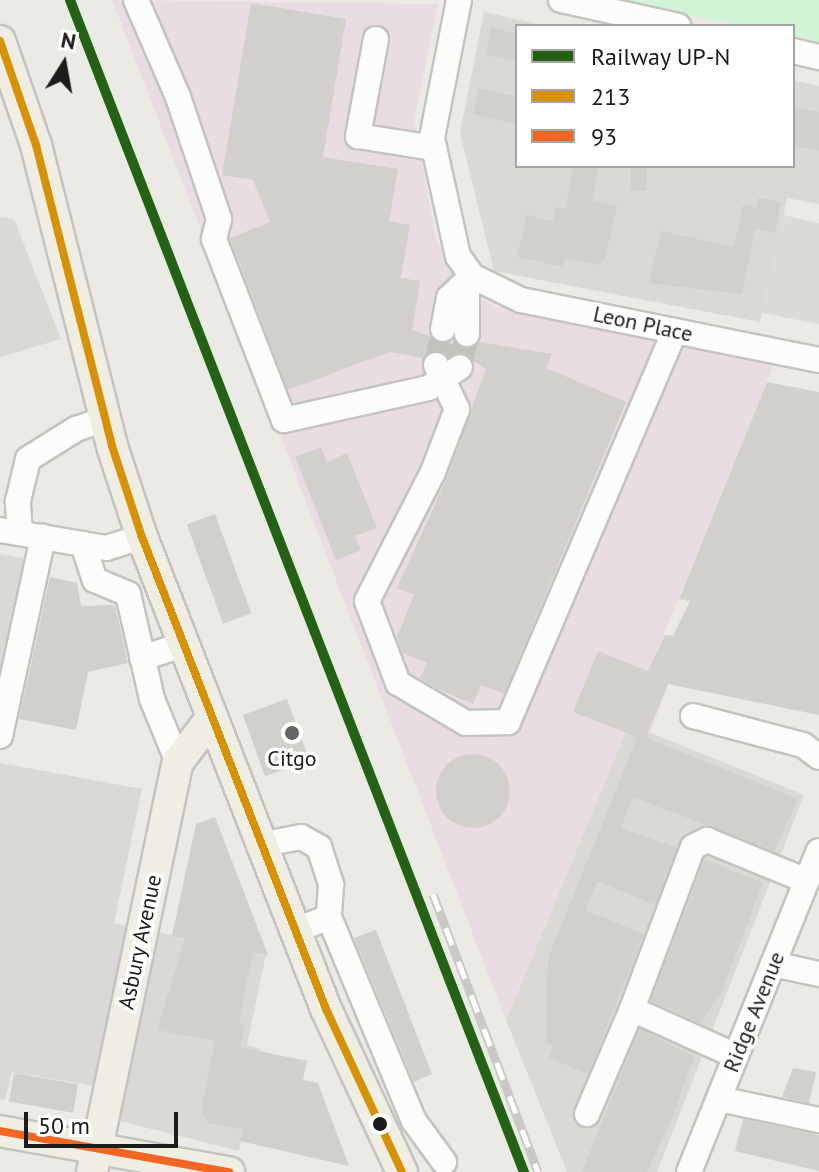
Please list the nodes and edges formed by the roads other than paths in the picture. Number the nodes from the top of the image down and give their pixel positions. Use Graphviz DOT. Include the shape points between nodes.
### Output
graph roads {
  1 [pos="136,0"];
  2 [pos="459,0"];
  3 [pos="561,0"];
  4 [pos="669,24"];
  5 [pos="376,39"];
  6 [pos="0,41"];
  7 [pos="795,51"];
  8 [pos="819,57"];
  9 [pos="434,148"];
  10 [pos="470,281"];
  11 [pos="675,331"];
  12 [pos="455,332"];
  13 [pos="819,360"];
  14 [pos="105,419"];
  15 [pos="21,533"];
  16 [pos="142,537"];
  17 [pos="83,544"];
  18 [pos="161,587"];
  19 [pos="128,594"];
  20 [pos="182,645"];
  21 [pos="142,658"];
  22 [pos="693,716"];
  23 [pos="209,721"];
  24 [pos="0,736"];
  25 [pos="819,757"];
  26 [pos="178,762"];
  27 [pos="259,845"];
  28 [pos="819,851"];
  29 [pos="807,881"];
  30 [pos="329,917"];
  31 [pos="294,931"];
  32 [pos="773,964"];
  33 [pos="819,974"];
  34 [pos="632,1009"];
  35 [pos="372,1028"];
  36 [pos="338,1037"];
  37 [pos="736,1056"];
  38 [pos="719,1099"];
  39 [pos="587,1114"];
  40 [pos="819,1120"];
  41 [pos="0,1131"];
  42 [pos="94,1159"];
  43 [pos="444,1162"];
  44 [pos="229,1172"];
  45 [pos="402,1172"];
  46 [pos="689,1172"];
  1 -- 11 [label="street" via="178,97 219,219 214,239 284,420 428,388 448,370 457,409 433,472 367,601 398,683 466,723 508,722"];
  2 -- 9 [label="street"];
  3 -- 4 [label="street"];
  5 -- 9 [label="street" via="358,136"];
  6 -- 14 [label="main road" via="36,145"];
  7 -- 8 [label="street"];
  9 -- 10 [label="street" via="458,256"];
  10 -- 11 [label="street, Leon Place" via="521,300"];
  10 -- 12 [label="street"];
  11 -- 13 [label="street, Leon Place"];
  14 -- 15 [label="street" via="28,459 18,501"];
  14 -- 16 [label="main road"];
  15 -- 17 [label="street"];
  15 -- 24 [label="street"];
  16 -- 17 [label="street" via="106,548"];
  16 -- 18 [label="main road"];
  17 -- 19 [label="street" via="95,580"];
  18 -- 19 [label="street"];
  18 -- 20 [label="main road"];
  19 -- 21 [label="street"];
  20 -- 21 [label="street"];
  20 -- 23 [label="main road"];
  21 -- 26 [label="street"];
  22 -- 25 [label="street" via="803,745"];
  23 -- 26 [label="main road, Asbury Avenue"];
  23 -- 27 [label="main road"];
  26 -- 42 [label="main road, Asbury Avenue"];
  27 -- 30 [label="street" via="301,837 319,847 331,885"];
  27 -- 31 [label="main road"];
  28 -- 29 [label="street, Ridge Avenue"];
  29 -- 32 [label="street, Ridge Avenue"];
  29 -- 34 [label="street" via="707,840 693,847"];
  30 -- 31 [label="street"];
  30 -- 35 [label="street"];
  31 -- 36 [label="main road"];
  32 -- 33 [label="street"];
  32 -- 37 [label="street, Ridge Avenue"];
  34 -- 37 [label="street"];
  34 -- 39 [label="street"];
  35 -- 36 [label="street"];
  35 -- 43 [label="street" via="414,1121"];
  36 -- 45 [label="main road"];
  37 -- 38 [label="street, Ridge Avenue"];
  38 -- 40 [label="street"];
  38 -- 46 [label="street, Ridge Avenue"];
  41 -- 42 [label="main road"];
  42 -- 44 [label="main road"];
}
